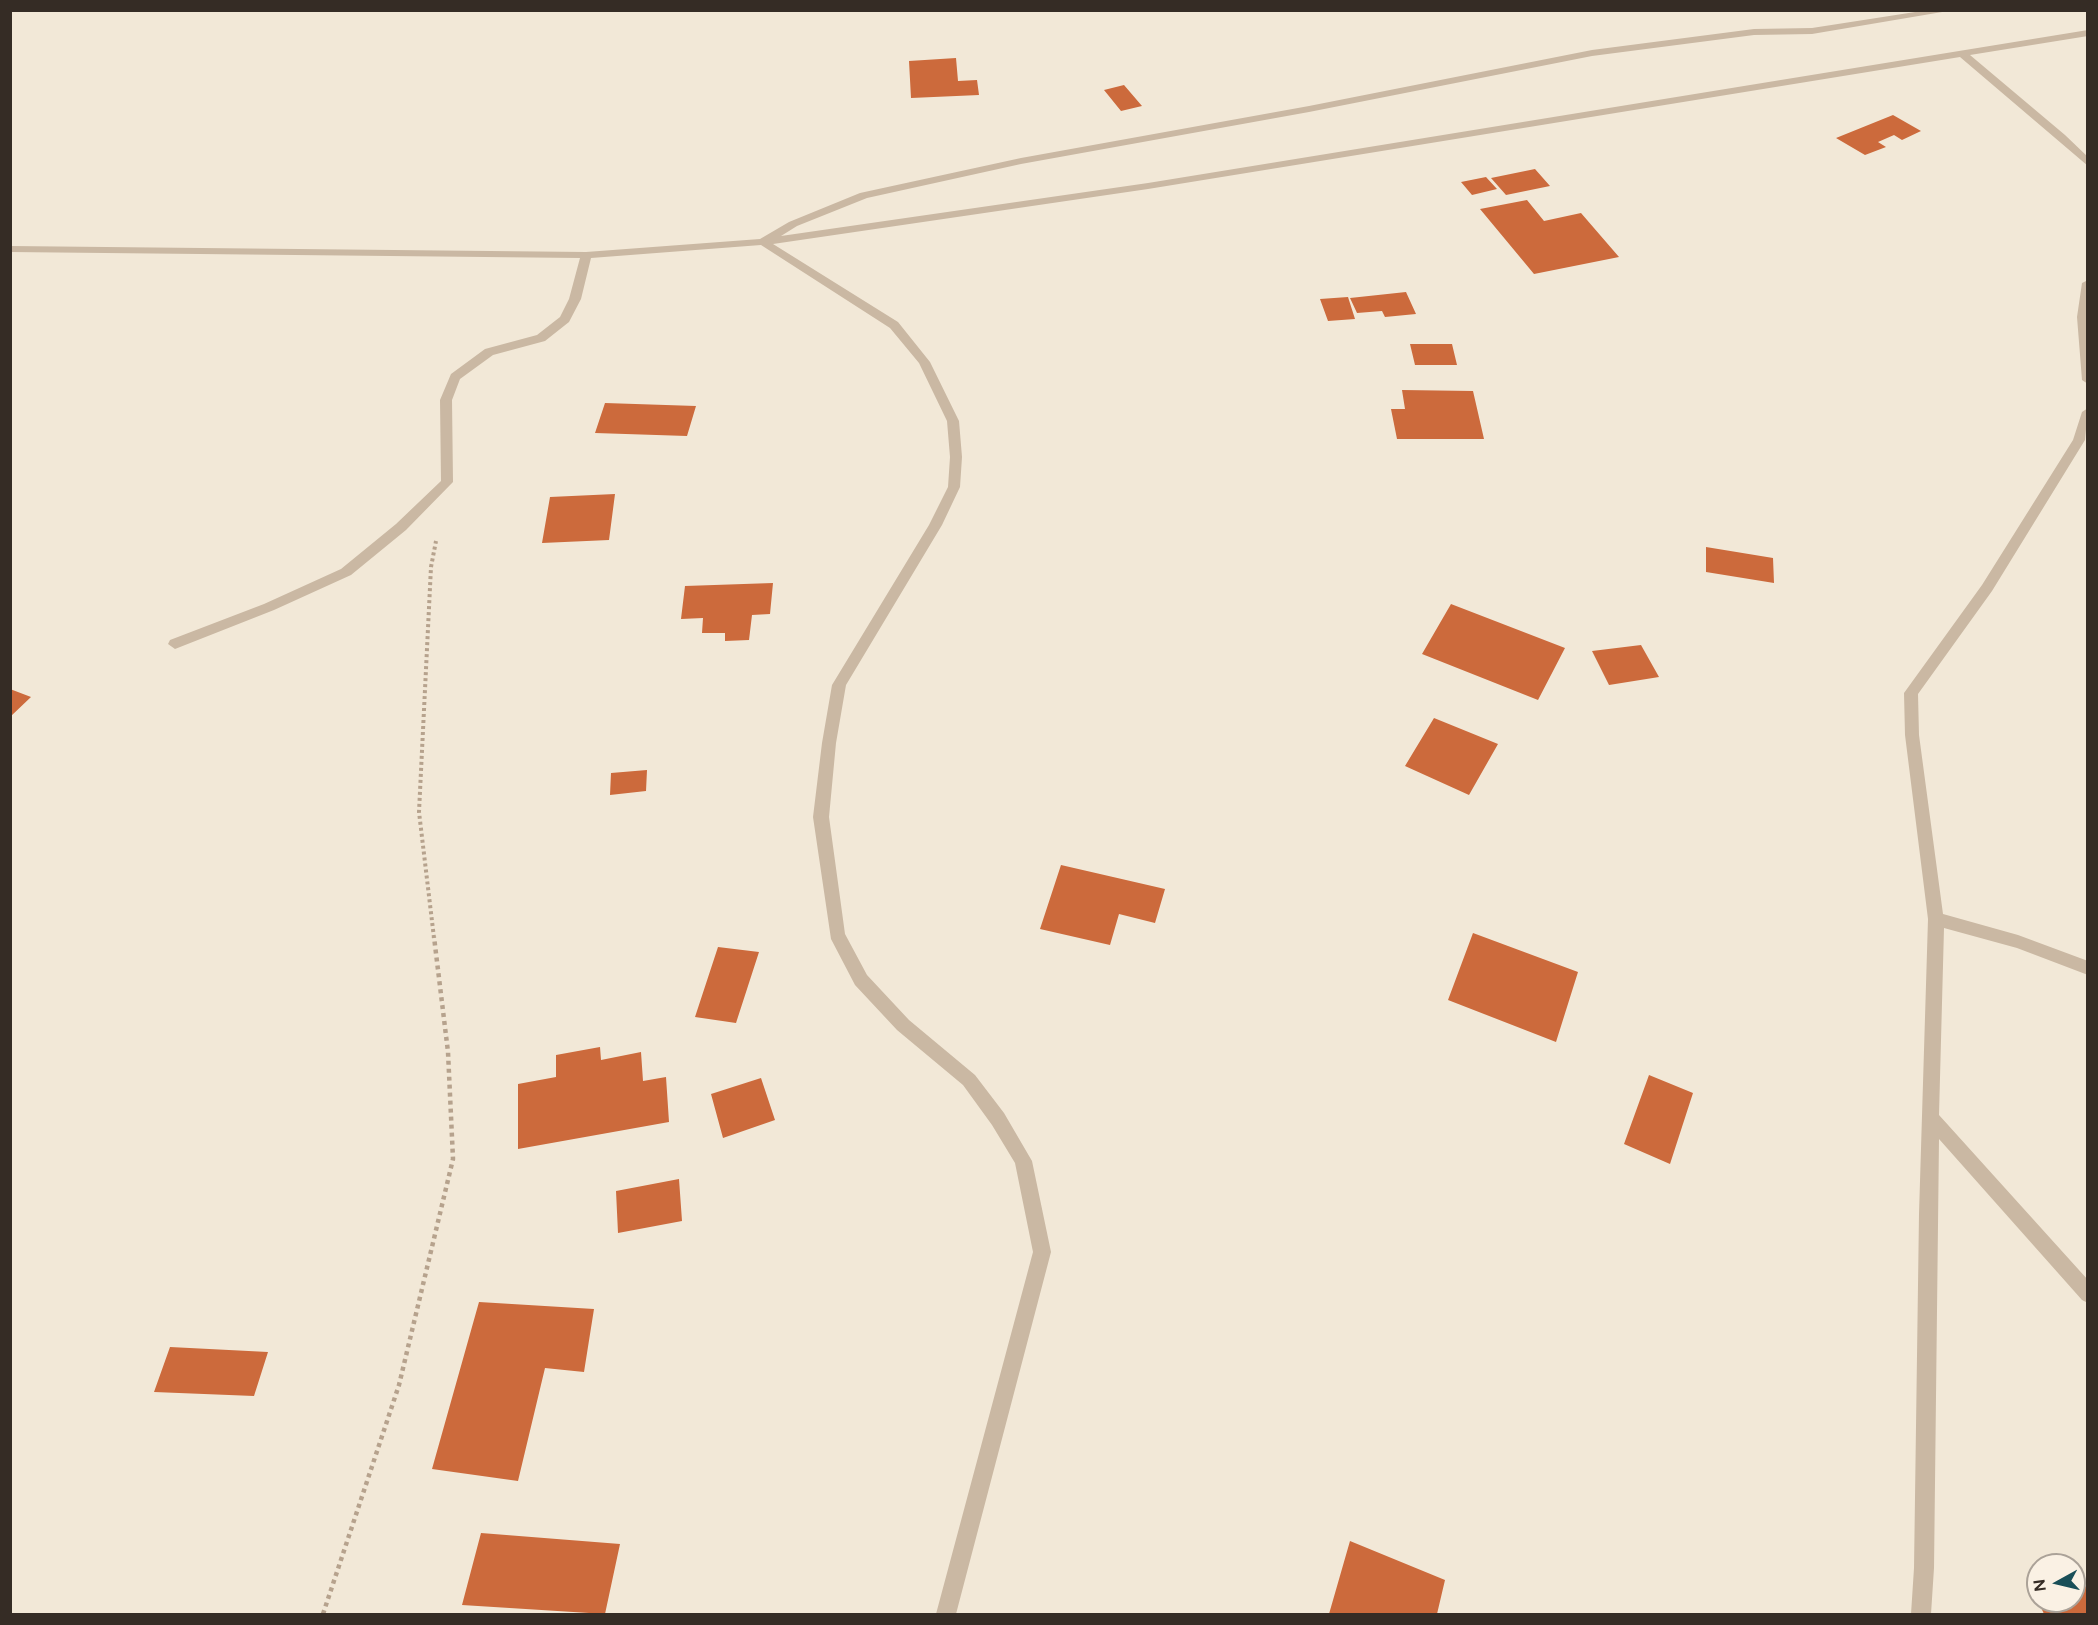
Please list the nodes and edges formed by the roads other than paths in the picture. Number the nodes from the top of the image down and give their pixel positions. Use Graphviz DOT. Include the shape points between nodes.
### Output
graph roads {
  1 [pos="1950,10"];
  2 [pos="2088,33"];
  3 [pos="1963,54"];
  4 [pos="2061,137"];
  5 [pos="2088,151"];
  6 [pos="2088,163"];
  7 [pos="763,242"];
  8 [pos="10,249"];
  9 [pos="586,255"];
  10 [pos="2088,283"];
  11 [pos="2088,380"];
  12 [pos="2088,412"];
  13 [pos="176,644"];
  14 [pos="1936,919"];
  15 [pos="2088,968"];
  16 [pos="1930,1117"];
  17 [pos="2088,1294"];
  18 [pos="946,1614"];
  19 [pos="1921,1614"];
  1 -- 7 [label="street" via="1812,31 1754,32 1592,53 1309,110 1031,159 864,195 793,224"];
  2 -- 3 [label="street"];
  3 -- 4 [label="street"];
  3 -- 7 [label="street" via="1148,186"];
  4 -- 5 [label="street"];
  4 -- 6 [label="street"];
  7 -- 9 [label="street"];
  7 -- 18 [label="street" via="894,325 924,362 953,421 954,487 839,685 822,817 837,934 861,980 903,1025 969,1080 998,1119 1023,1161 1042,1252"];
  8 -- 9 [label="street"];
  9 -- 13 [label="street" via="575,299 565,319 541,338 489,352 455,377 446,400 447,482 401,527 346,572"];
  10 -- 11 [label="street" via="2083,317"];
  12 -- 14 [label="street" via="2079,440 2025,528 1911,693 1912,735"];
  14 -- 15 [label="street" via="2018,942"];
  14 -- 16 [label="street"];
  16 -- 17 [label="street"];
  16 -- 19 [label="street"];
}
